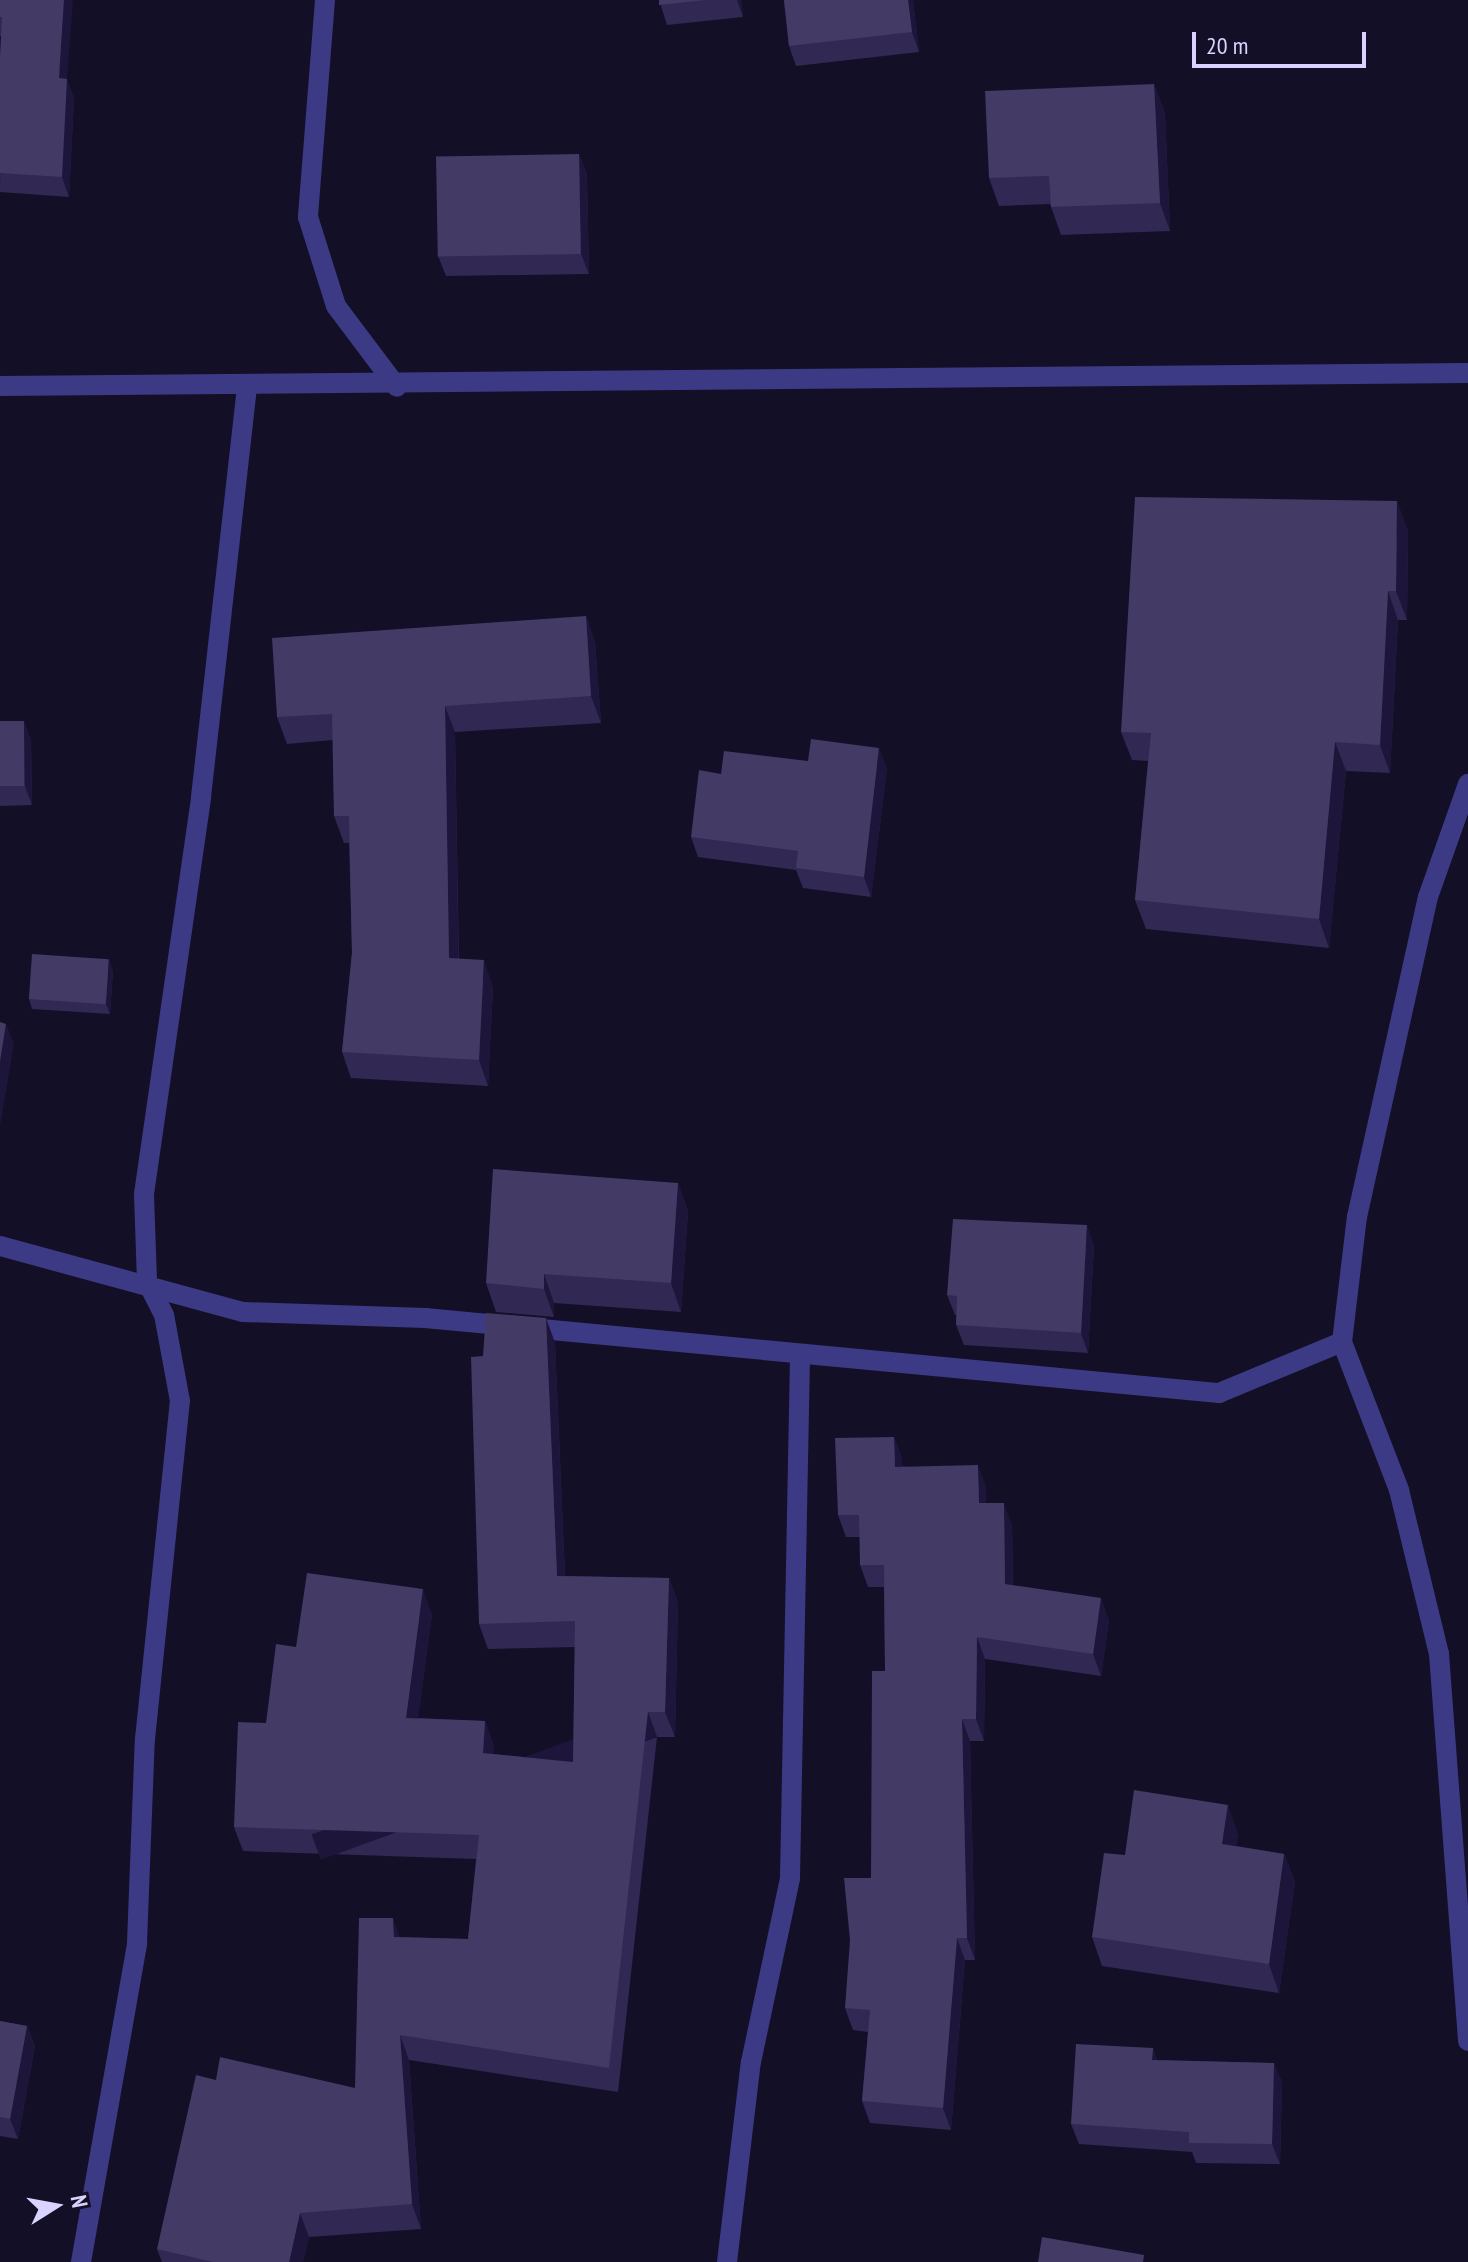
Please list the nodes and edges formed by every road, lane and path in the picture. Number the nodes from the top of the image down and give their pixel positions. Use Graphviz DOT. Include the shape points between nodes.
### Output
graph roads {
  1 [pos="325,0"];
  2 [pos="1468,373"];
  3 [pos="0,386"];
  4 [pos="397,387"];
  5 [pos="247,389"];
  6 [pos="1468,784"];
  7 [pos="0,1246"];
  8 [pos="147,1281"];
  9 [pos="1342,1342"];
  10 [pos="800,1356"];
  11 [pos="1468,2041"];
  12 [pos="81,2262"];
  13 [pos="727,2262"];
  1 -- 4 [label="street" via="308,217 336,306"];
  2 -- 4 [label="street"];
  3 -- 5 [label="street"];
  4 -- 5 [label="street"];
  5 -- 8 [label="street" via="201,797 144,1194"];
  6 -- 9 [label="street" via="1428,897 1357,1217"];
  7 -- 8 [label="street"];
  8 -- 10 [label="street" via="243,1312 425,1318"];
  8 -- 12 [label="street" via="164,1315 180,1401 145,1739 137,1943"];
  9 -- 10 [label="street" via="1219,1393"];
  9 -- 11 [label="street" via="1399,1490 1439,1654"];
  10 -- 13 [label="street" via="790,1878 751,2062"];
}
